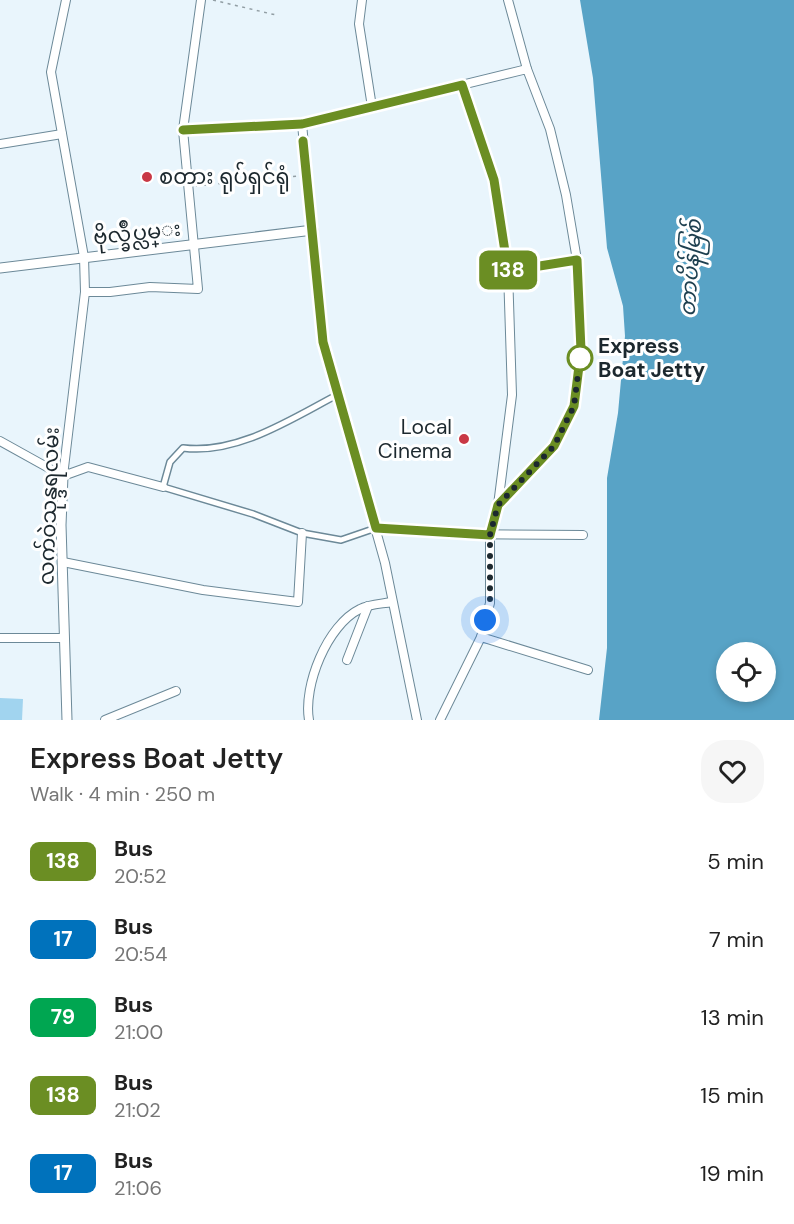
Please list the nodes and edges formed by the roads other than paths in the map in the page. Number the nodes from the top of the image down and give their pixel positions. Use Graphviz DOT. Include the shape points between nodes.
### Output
graph roads {
  1 [pos="66,0"];
  2 [pos="201,0"];
  3 [pos="362,0"];
  4 [pos="508,0"];
  5 [pos="527,69"];
  6 [pos="462,85"];
  7 [pos="372,107"];
  8 [pos="302,124"];
  9 [pos="183,130"];
  10 [pos="62,134"];
  11 [pos="0,144"];
  12 [pos="313,230"];
  13 [pos="194,245"];
  14 [pos="84,257"];
  15 [pos="577,260"];
  16 [pos="0,268"];
  17 [pos="508,271"];
  18 [pos="85,292"];
  19 [pos="337,395"];
  20 [pos="0,441"];
  21 [pos="63,476"];
  22 [pos="163,487"];
  23 [pos="498,505"];
  24 [pos="376,528"];
  25 [pos="302,533"];
  26 [pos="490,535"];
  27 [pos="583,535"];
  28 [pos="63,562"];
  29 [pos="392,603"];
  30 [pos="368,606"];
  31 [pos="481,637"];
  32 [pos="0,638"];
  33 [pos="64,638"];
  34 [pos="346,660"];
  35 [pos="588,670"];
  36 [pos="176,691"];
  37 [pos="67,720"];
  38 [pos="105,720"];
  39 [pos="309,720"];
  40 [pos="417,720"];
  41 [pos="440,720"];
  1 -- 10 [label="street, လက်ဝဲသုန္ဒရလမ်း" via="51,72"];
  2 -- 9 [label="street"];
  3 -- 7 [label="street" via="359,24"];
  4 -- 5 [label="street"];
  5 -- 6 [label="street"];
  5 -- 15 [label="street" via="552,140"];
  6 -- 7 [label="street"];
  6 -- 17 [label="street" via="494,180"];
  7 -- 8 [label="street"];
  8 -- 9 [label="street"];
  8 -- 12 [label="street"];
  9 -- 13 [label="street"];
  10 -- 11 [label="street"];
  10 -- 14 [label="street, လက်ဝဲသုန္ဒရလမ်း"];
  12 -- 13 [label="street, ဗိုလ္ခ်ဳပ္လမ္း"];
  12 -- 19 [label="street" via="323,342"];
  13 -- 14 [label="street, ဗိုလ္ခ်ဳပ္လမ္း"];
  13 -- 18 [label="street" via="198,289 150,287"];
  14 -- 16 [label="street, ဗိုလ္ခ်ဳပ္လမ္း"];
  14 -- 18 [label="street, လက်ဝဲသုန္ဒရလမ်း"];
  15 -- 17 [label="street"];
  15 -- 23 [label="street" via="581,350 574,406 554,446"];
  17 -- 23 [label="street" via="512,395"];
  18 -- 21 [label="street, လက်ဝဲသုန္ဒရလမ်း"];
  19 -- 22 [label="street" via="244,440 202,450 183,448 170,462"];
  19 -- 24 [label="street"];
  20 -- 21 [label="street"];
  21 -- 22 [label="street" via="88,467"];
  21 -- 28 [label="street, လက်ဝဲသုန္ဒရလမ်း"];
  22 -- 25 [label="street"];
  23 -- 26 [label="street"];
  24 -- 25 [label="street" via="340,540"];
  24 -- 26 [label="street"];
  24 -- 29 [label="street"];
  25 -- 28 [label="street" via="298,602 203,590"];
  26 -- 27 [label="street"];
  26 -- 31 [label="street" via="490,603"];
  28 -- 33 [label="street, လက်ဝဲသုန္ဒရလမ်း"];
  29 -- 30 [label="street"];
  29 -- 40 [label="street"];
  30 -- 34 [label="street"];
  30 -- 39 [label="street" via="352,614 330,640 315,670"];
  31 -- 35 [label="street"];
  31 -- 41 [label="street"];
  32 -- 33 [label="street"];
  33 -- 37 [label="street, လက်ဝဲသုန္ဒရလမ်း"];
  36 -- 38 [label="street"];
}
